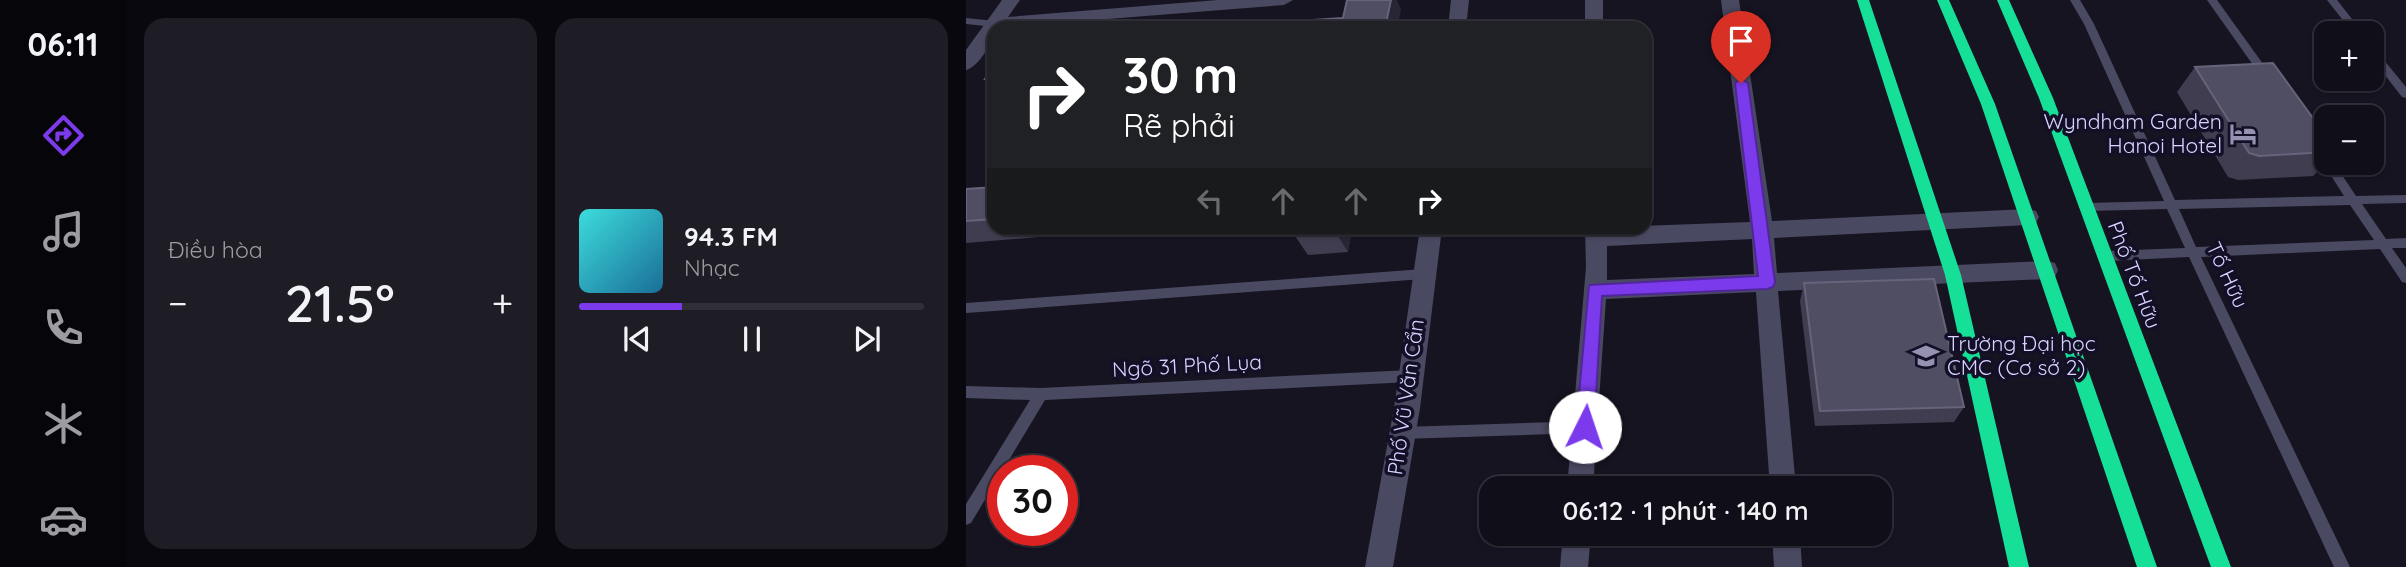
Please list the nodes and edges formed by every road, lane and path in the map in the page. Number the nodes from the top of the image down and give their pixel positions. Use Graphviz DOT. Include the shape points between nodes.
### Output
graph roads {
  1 [pos="1011,0"];
  2 [pos="1284,0"];
  3 [pos="1460,0"];
  4 [pos="1594,0"];
  5 [pos="1730,0"];
  6 [pos="1863,0"];
  7 [pos="1944,0"];
  8 [pos="2003,0"];
  9 [pos="2074,0"];
  10 [pos="2213,0"];
  11 [pos="2332,0"];
  12 [pos="997,21"];
  13 [pos="1031,21"];
  14 [pos="1458,21"];
  15 [pos="1594,21"];
  16 [pos="2349,21"];
  17 [pos="966,22"];
  18 [pos="987,23"];
  19 [pos="987,35"];
  20 [pos="966,64"];
  21 [pos="2384,66"];
  22 [pos="2277,91"];
  23 [pos="2406,94"];
  24 [pos="2337,175"];
  25 [pos="2406,199"];
  26 [pos="2354,200"];
  27 [pos="2172,206"];
  28 [pos="2085,207"];
  29 [pos="2028,217"];
  30 [pos="1937,222"];
  31 [pos="1762,230"];
  32 [pos="1652,232"];
  33 [pos="1430,235"];
  34 [pos="1597,235"];
  35 [pos="2406,243"];
  36 [pos="2383,245"];
  37 [pos="2193,253"];
  38 [pos="2104,256"];
  39 [pos="2047,271"];
  40 [pos="1423,274"];
  41 [pos="1953,275"];
  42 [pos="2406,278"];
  43 [pos="1767,282"];
  44 [pos="1595,290"];
  45 [pos="966,308"];
  46 [pos="1410,376"];
  47 [pos="966,392"];
  48 [pos="1041,394"];
  49 [pos="1585,427"];
  50 [pos="1402,433"];
  51 [pos="1581,476"];
  52 [pos="1782,476"];
  53 [pos="966,518"];
  54 [pos="1576,546"];
  55 [pos="1787,546"];
  56 [pos="1379,567"];
  57 [pos="1574,567"];
  58 [pos="1788,567"];
  59 [pos="2019,567"];
  60 [pos="2147,567"];
  61 [pos="2221,567"];
  62 [pos="2342,567"];
  1 -- 12 [label="street"];
  2 -- 13 [label="street"];
  3 -- 14 [label="street"];
  4 -- 15 [label="street"];
  5 -- 31 [label="street"];
  6 -- 30 [label="main road"];
  7 -- 29 [label="main road"];
  8 -- 28 [label="main road, Phố Tố Hữu" via="2046,98"];
  9 -- 27 [label="lane, Tố Hữu"];
  10 -- 22 [label="lane"];
  11 -- 16 [label="lane"];
  17 -- 18 [label="lane"];
  19 -- 20 [label="street"];
  21 -- 23 [label="lane"];
  24 -- 26 [label="lane"];
  25 -- 26 [label="lane"];
  26 -- 27 [label="lane"];
  26 -- 36 [label="lane"];
  27 -- 28 [label="lane"];
  27 -- 37 [label="lane, Tố Hữu"];
  28 -- 38 [label="main road, Phố Tố Hữu"];
  29 -- 30 [label="street"];
  29 -- 39 [label="main road"];
  30 -- 31 [label="street"];
  30 -- 41 [label="main road"];
  31 -- 32 [label="street"];
  31 -- 43 [label="street"];
  33 -- 40 [label="street, Phố Vũ Văn Cẩn"];
  34 -- 44 [label="street"];
  35 -- 36 [label="lane"];
  36 -- 37 [label="lane"];
  36 -- 42 [label="lane"];
  37 -- 38 [label="lane"];
  37 -- 62 [label="lane, Tố Hữu"];
  38 -- 61 [label="main road, Phố Tố Hữu"];
  39 -- 41 [label="street"];
  39 -- 60 [label="main road"];
  40 -- 45 [label="lane"];
  40 -- 46 [label="street, Phố Vũ Văn Cẩn"];
  41 -- 43 [label="street"];
  41 -- 59 [label="main road"];
  43 -- 44 [label="street"];
  43 -- 52 [label="street"];
  44 -- 49 [label="street"];
  46 -- 48 [label="lane, Ngõ 31 Phố Lụa"];
  46 -- 50 [label="street, Phố Vũ Văn Cẩn"];
  47 -- 48 [label="lane, Ngõ 31 Phố Lụa"];
  48 -- 53 [label="lane"];
  49 -- 50 [label="lane"];
  49 -- 51 [label="street"];
  50 -- 56 [label="street, Phố Vũ Văn Cẩn"];
  54 -- 57 [label="street"];
  55 -- 58 [label="street"];
}
